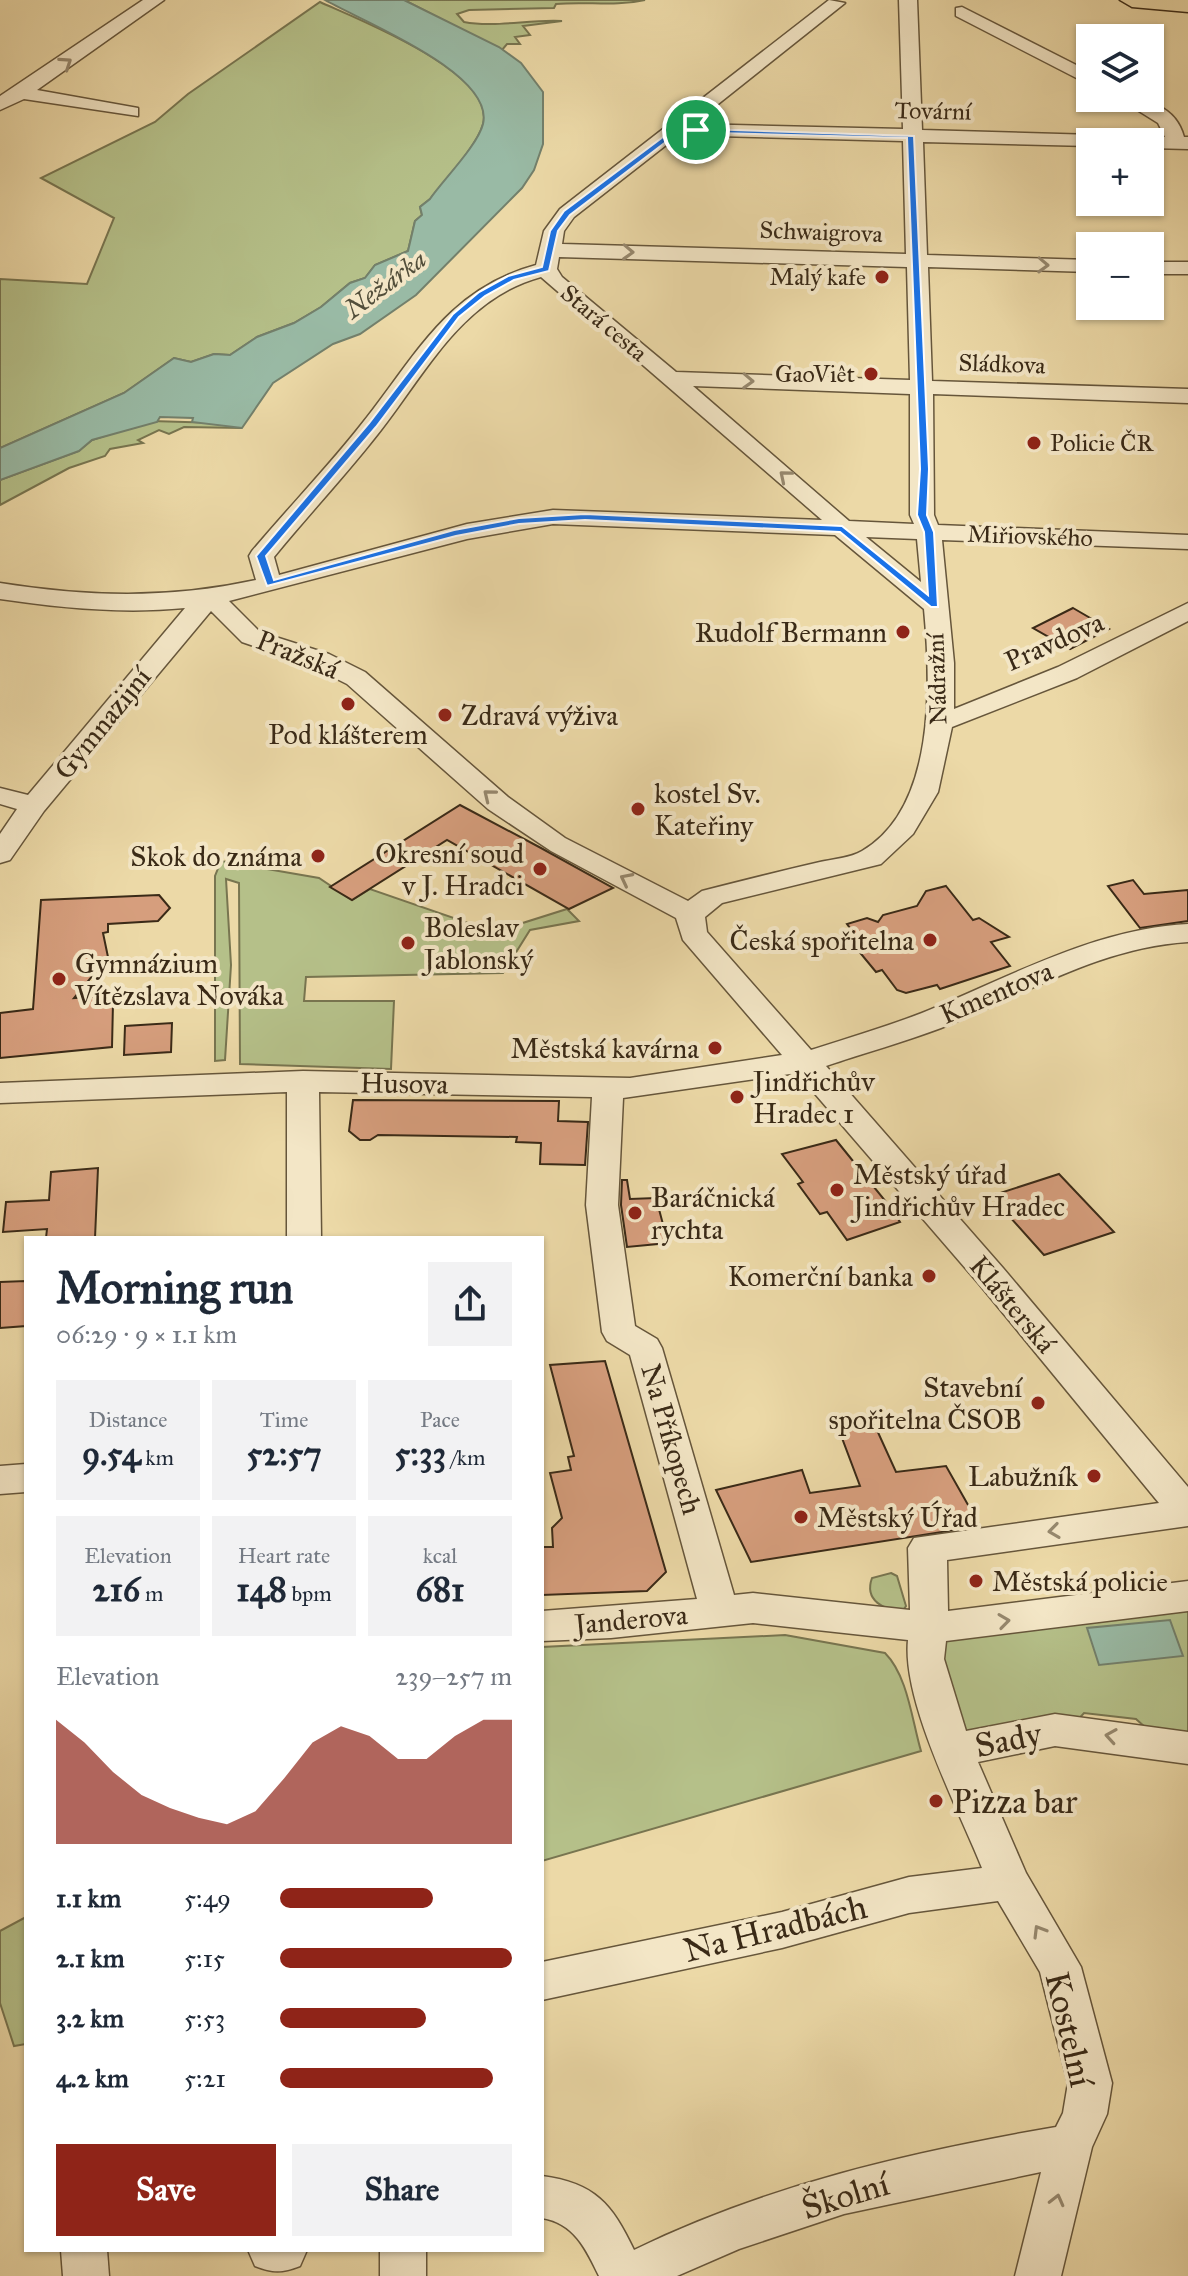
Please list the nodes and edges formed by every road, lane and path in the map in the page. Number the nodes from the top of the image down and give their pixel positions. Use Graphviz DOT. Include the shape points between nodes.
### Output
graph roads {
  1 [pos="155,0"];
  2 [pos="1132,0"];
  3 [pos="908,2"];
  4 [pos="836,3"];
  5 [pos="1188,5"];
  6 [pos="962,12"];
  7 [pos="1076,72"];
  8 [pos="21,93"];
  9 [pos="0,104"];
  10 [pos="131,112"];
  11 [pos="1152,112"];
  12 [pos="678,129"];
  13 [pos="910,136"];
  14 [pos="1181,143"];
  15 [pos="548,260"];
  16 [pos="916,261"];
  17 [pos="1076,266"];
  18 [pos="1164,268"];
  19 [pos="1188,268"];
  20 [pos="670,379"];
  21 [pos="920,387"];
  22 [pos="1188,396"];
  23 [pos="842,529"];
  24 [pos="929,532"];
  25 [pos="1188,542"];
  26 [pos="270,584"];
  27 [pos="0,591"];
  28 [pos="211,597"];
  29 [pos="934,605"];
  30 [pos="1188,611"];
  31 [pos="942,722"];
  32 [pos="0,796"];
  33 [pos="34,805"];
  34 [pos="0,854"];
  35 [pos="690,914"];
  36 [pos="1188,933"];
  37 [pos="806,1062"];
  38 [pos="303,1081"];
  39 [pos="608,1089"];
  40 [pos="0,1093"];
  41 [pos="304,1236"];
  42 [pos="24,1478"];
  43 [pos="0,1480"];
  44 [pos="1187,1511"];
  45 [pos="1188,1596"];
  46 [pos="719,1610"];
  47 [pos="544,1626"];
  48 [pos="926,1627"];
  49 [pos="1188,1748"];
  50 [pos="954,1750"];
  51 [pos="1009,1882"];
  52 [pos="544,1981"];
  53 [pos="1070,2146"];
  54 [pos="544,2197"];
  55 [pos="84,2252"];
  56 [pos="403,2252"];
  57 [pos="86,2276"];
  58 [pos="403,2276"];
  59 [pos="626,2276"];
  60 [pos="1038,2276"];
  8 -- 1 [label="street, one-way"];
  2 -- 5 [label="main road"];
  3 -- 13 [label="street, Nádražní"];
  4 -- 12 [label="street, Stará cesta"];
  6 -- 7 [label="street"];
  8 -- 9 [label="street"];
  8 -- 10 [label="street"];
  11 -- 14 [label="street" via="1169,122"];
  12 -- 13 [label="street, Tovární"];
  12 -- 15 [label="street, Stará cesta" via="567,213 554,231"];
  13 -- 14 [label="street, Tovární"];
  13 -- 16 [label="street, Nádražní"];
  15 -- 16 [label="street, Schwaigrova, one-way"];
  15 -- 20 [label="street, Stará cesta" via="555,281"];
  15 -- 26 [label="street" via="482,294 440,334 372,425 261,556"];
  16 -- 17 [label="street, Schwaigrova, one-way"];
  16 -- 21 [label="street, Nádražní"];
  18 -- 19 [label="street"];
  20 -- 21 [label="street, Sládkova, one-way"];
  23 -- 20 [label="street, Stará cesta, one-way"];
  21 -- 22 [label="street, Sládkova"];
  21 -- 24 [label="street, Nádražní" via="922,515"];
  23 -- 24 [label="street, Miřiovského"];
  23 -- 26 [label="street, Miřiovského" via="553,517 454,533"];
  23 -- 29 [label="street, Stará cesta"];
  24 -- 25 [label="street, Miřiovského"];
  24 -- 29 [label="street, Nádražní"];
  26 -- 28 [label="street, Miřiovského"];
  27 -- 28 [label="street" via="112,604"];
  28 -- 33 [label="street, Gymnazijní"];
  35 -- 28 [label="street, Pražská, one-way" via="557,842 498,803 356,678 251,637"];
  29 -- 31 [label="street, Nádražní"];
  30 -- 31 [label="street, Pravdova" via="1117,648"];
  31 -- 35 [label="street, Nádražní" via="924,797 891,844 871,858 712,897"];
  32 -- 33 [label="street"];
  33 -- 34 [label="street, Gymnazijní"];
  35 -- 37 [label="street, Klášterská" via="693,934"];
  36 -- 37 [label="street, Kmentova" via="1152,935 1066,962 930,1021"];
  37 -- 39 [label="street, Husova"];
  37 -- 44 [label="street, Klášterská"];
  38 -- 39 [label="street, Husova"];
  38 -- 40 [label="street, Husova"];
  38 -- 41 [label="street"];
  39 -- 46 [label="street, Na Příkopech" via="602,1205 619,1332 645,1348"];
  42 -- 43 [label="street"];
  44 -- 48 [label="street, Sady, one-way" via="927,1548 931,1593"];
  48 -- 45 [label="street, Janderova, one-way"];
  46 -- 47 [label="street, Janderova"];
  46 -- 48 [label="street, Janderova" via="785,1609"];
  48 -- 50 [label="street, Sady" via="925,1659"];
  49 -- 50 [label="street, Sady, one-way" via="1055,1730"];
  50 -- 51 [label="street, Kostelní"];
  51 -- 52 [label="street, Na Hradbách" via="909,1895 782,1930"];
  53 -- 51 [label="street, Kostelní, one-way" via="1085,2114 1090,2083 1060,1967"];
  53 -- 59 [label="street, Školní" via="958,2164 849,2192 681,2248"];
  60 -- 53 [label="street, Kostelní, one-way"];
  54 -- 59 [label="street" via="591,2214"];
  55 -- 57 [label="street"];
  56 -- 58 [label="street"];
}
